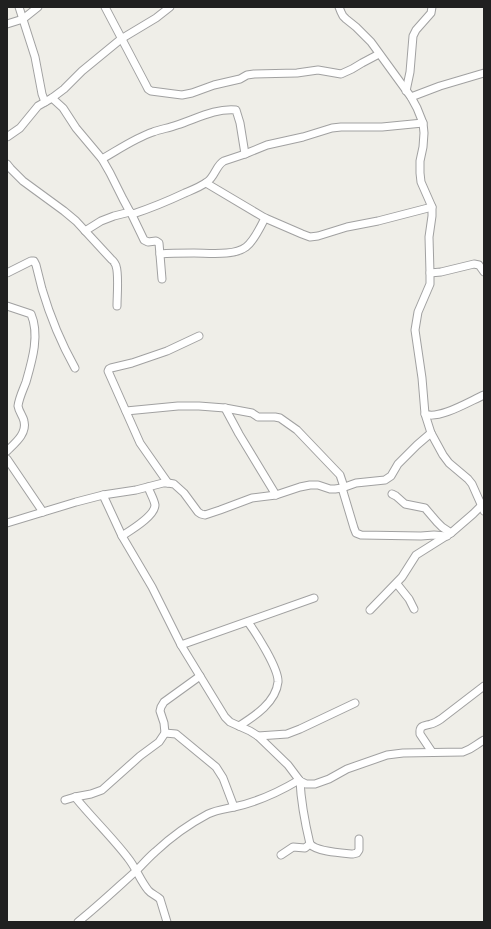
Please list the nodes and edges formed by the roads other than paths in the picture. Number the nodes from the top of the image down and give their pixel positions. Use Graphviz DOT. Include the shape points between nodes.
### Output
graph roads {
  1 [pos="19,7"];
  2 [pos="38,7"];
  3 [pos="105,7"];
  4 [pos="170,7"];
  5 [pos="339,7"];
  6 [pos="432,7"];
  7 [pos="23,19"];
  8 [pos="7,24"];
  9 [pos="121,39"];
  10 [pos="379,54"];
  11 [pos="484,73"];
  12 [pos="409,94"];
  13 [pos="52,98"];
  14 [pos="45,102"];
  15 [pos="423,123"];
  16 [pos="7,136"];
  17 [pos="245,154"];
  18 [pos="102,159"];
  19 [pos="7,164"];
  20 [pos="206,183"];
  21 [pos="432,207"];
  22 [pos="131,213"];
  23 [pos="265,218"];
  24 [pos="85,231"];
  25 [pos="160,254"];
  26 [pos="484,272"];
  27 [pos="7,273"];
  28 [pos="430,273"];
  29 [pos="162,279"];
  30 [pos="7,306"];
  31 [pos="117,306"];
  32 [pos="199,336"];
  33 [pos="75,368"];
  34 [pos="484,395"];
  35 [pos="225,408"];
  36 [pos="126,411"];
  37 [pos="425,414"];
  38 [pos="431,433"];
  39 [pos="7,451"];
  40 [pos="7,458"];
  41 [pos="168,483"];
  42 [pos="148,487"];
  43 [pos="343,487"];
  44 [pos="392,494"];
  45 [pos="103,495"];
  46 [pos="276,495"];
  47 [pos="483,506"];
  48 [pos="42,512"];
  49 [pos="7,523"];
  50 [pos="449,535"];
  51 [pos="122,536"];
  52 [pos="397,584"];
  53 [pos="314,598"];
  54 [pos="414,609"];
  55 [pos="370,610"];
  56 [pos="248,622"];
  57 [pos="181,645"];
  58 [pos="200,676"];
  59 [pos="484,686"];
  60 [pos="355,703"];
  61 [pos="239,726"];
  62 [pos="164,733"];
  63 [pos="258,736"];
  64 [pos="484,740"];
  65 [pos="432,752"];
  66 [pos="299,780"];
  67 [pos="75,797"];
  68 [pos="66,800"];
  69 [pos="234,807"];
  70 [pos="359,839"];
  71 [pos="310,844"];
  72 [pos="281,855"];
  73 [pos="136,870"];
  74 [pos="78,922"];
  75 [pos="167,922"];
  1 -- 7 [label="street"];
  2 -- 7 [label="street"];
  3 -- 9 [label="street"];
  4 -- 9 [label="street"];
  5 -- 10 [label="street" via="343,16 365,36"];
  6 -- 12 [label="street" via="431,13 413,36"];
  7 -- 8 [label="street"];
  7 -- 14 [label="street"];
  9 -- 10 [label="street" via="148,89 182,95 254,74 318,70 341,74"];
  9 -- 13 [label="street"];
  10 -- 12 [label="street"];
  11 -- 12 [label="street"];
  12 -- 15 [label="street"];
  13 -- 14 [label="street"];
  13 -- 18 [label="street" via="63,108"];
  14 -- 16 [label="street" via="38,106 20,128"];
  15 -- 17 [label="street" via="332,128 303,138 267,145"];
  15 -- 21 [label="street" via="420,173 421,182"];
  17 -- 18 [label="street" via="236,110 228,110 213,112 154,131"];
  17 -- 20 [label="street" via="221,163"];
  18 -- 22 [label="street"];
  19 -- 24 [label="street" via="22,181 64,210"];
  20 -- 22 [label="street" via="170,200"];
  20 -- 23 [label="street"];
  21 -- 23 [label="street" via="314,237"];
  21 -- 28 [label="street" via="429,236"];
  22 -- 24 [label="street" via="101,221"];
  22 -- 25 [label="street" via="144,240 158,242"];
  23 -- 25 [label="street" via="247,246 234,252"];
  24 -- 31 [label="street" via="116,266"];
  25 -- 29 [label="street"];
  26 -- 28 [label="street" via="479,265 474,264"];
  27 -- 33 [label="street" via="34,261 58,334"];
  28 -- 37 [label="street" via="430,284 418,312 415,330"];
  30 -- 39 [label="street" via="30,314 35,338 26,383 18,406 24,420 24,432"];
  32 -- 36 [label="street" via="167,351 109,369 108,373"];
  34 -- 37 [label="street" via="440,414"];
  35 -- 36 [label="street" via="178,406"];
  35 -- 43 [label="street" via="252,413 258,417 280,418 286,422 340,475"];
  35 -- 46 [label="street"];
  36 -- 41 [label="street" via="140,443"];
  37 -- 38 [label="street"];
  38 -- 43 [label="street" via="398,464 388,478"];
  38 -- 47 [label="street" via="449,463 472,484"];
  40 -- 48 [label="street"];
  41 -- 42 [label="street"];
  41 -- 46 [label="street" via="174,484 184,493 201,514 252,498"];
  42 -- 45 [label="street"];
  42 -- 51 [label="street" via="155,508 151,515"];
  43 -- 46 [label="street" via="330,489 310,485"];
  43 -- 50 [label="street" via="356,533 366,536"];
  44 -- 50 [label="street" via="405,504 425,508"];
  45 -- 48 [label="street"];
  45 -- 51 [label="street"];
  47 -- 50 [label="street"];
  48 -- 49 [label="street"];
  50 -- 52 [label="street" via="416,556"];
  51 -- 57 [label="street" via="152,587"];
  52 -- 54 [label="street"];
  52 -- 55 [label="street"];
  53 -- 56 [label="street"];
  56 -- 57 [label="street"];
  56 -- 61 [label="street" via="262,642 278,681 266,706"];
  57 -- 58 [label="street"];
  58 -- 61 [label="street" via="225,717"];
  58 -- 62 [label="street" via="164,702 160,711"];
  59 -- 65 [label="street" via="441,719 420,728 420,734"];
  60 -- 63 [label="street" via="287,734"];
  61 -- 63 [label="street"];
  62 -- 67 [label="street" via="159,742 102,790"];
  62 -- 69 [label="street" via="176,734 216,767"];
  63 -- 66 [label="street"];
  64 -- 65 [label="street" via="471,750 463,752"];
  65 -- 66 [label="street" via="387,755 315,784 306,784"];
  66 -- 69 [label="street" via="272,794"];
  66 -- 71 [label="street"];
  67 -- 68 [label="street"];
  67 -- 73 [label="street"];
  69 -- 73 [label="street" via="208,814 184,828"];
  70 -- 71 [label="street" via="359,850 353,854 319,849"];
  71 -- 72 [label="street" via="305,848 294,847"];
  73 -- 74 [label="street"];
  73 -- 75 [label="street" via="147,890 160,899"];
}
